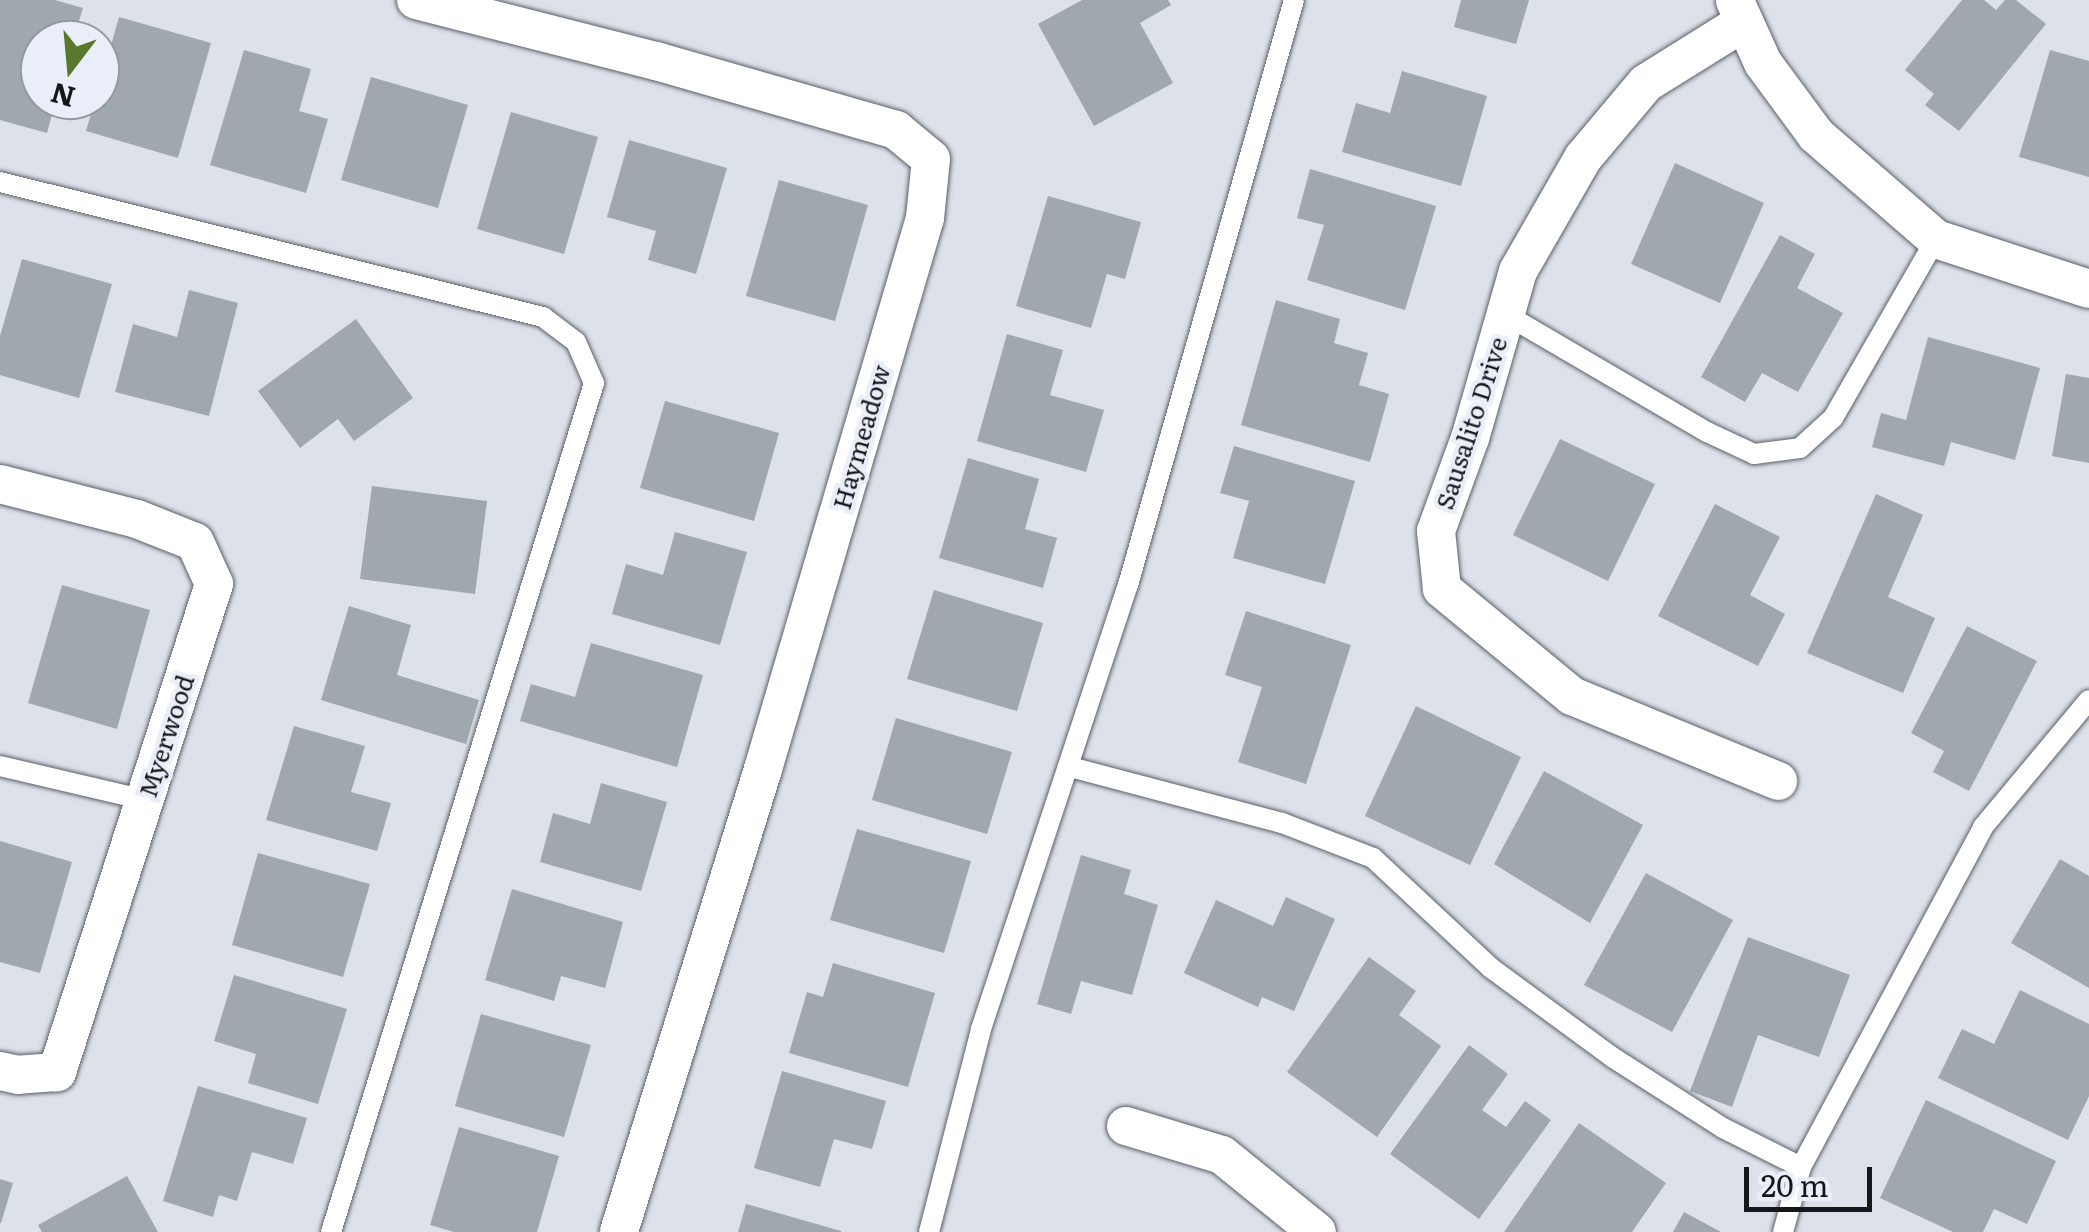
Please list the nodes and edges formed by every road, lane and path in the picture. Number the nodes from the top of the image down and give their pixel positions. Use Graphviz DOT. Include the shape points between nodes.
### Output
graph roads {
  1 [pos="416,0"];
  2 [pos="1294,0"];
  3 [pos="1739,11"];
  4 [pos="0,182"];
  5 [pos="1936,239"];
  6 [pos="2089,289"];
  7 [pos="1505,314"];
  8 [pos="0,484"];
  9 [pos="2089,700"];
  10 [pos="0,766"];
  11 [pos="1070,767"];
  12 [pos="1778,781"];
  13 [pos="145,800"];
  14 [pos="0,1071"];
  15 [pos="1126,1126"];
  16 [pos="1801,1166"];
  17 [pos="331,1232"];
  18 [pos="619,1232"];
  19 [pos="928,1232"];
  20 [pos="1317,1232"];
  21 [pos="1783,1232"];
  1 -- 18 [label="street, Haymeadow" via="896,130 931,159 926,218"];
  2 -- 11 [label="lane" via="1192,368"];
  3 -- 5 [label="street" via="1762,63 1816,135"];
  3 -- 7 [label="street, Sausalito Drive" via="1646,83 1583,158 1518,271"];
  4 -- 17 [label="lane" via="543,317 576,342 594,382"];
  5 -- 6 [label="street"];
  5 -- 7 [label="lane" via="1833,418 1800,448 1754,454"];
  7 -- 12 [label="street, Sausalito Drive" via="1436,531 1442,589 1572,696"];
  8 -- 13 [label="street, Myerwood" via="137,519 195,542 214,584"];
  9 -- 16 [label="lane" via="1982,827"];
  10 -- 13 [label="lane"];
  11 -- 16 [label="lane" via="1282,822 1373,858 1491,968 1612,1057 1723,1128"];
  11 -- 19 [label="lane" via="982,1029"];
  13 -- 14 [label="street, Myerwood" via="57,1072"];
  15 -- 20 [label="street" via="1222,1155"];
  16 -- 21 [label="lane"];
}
